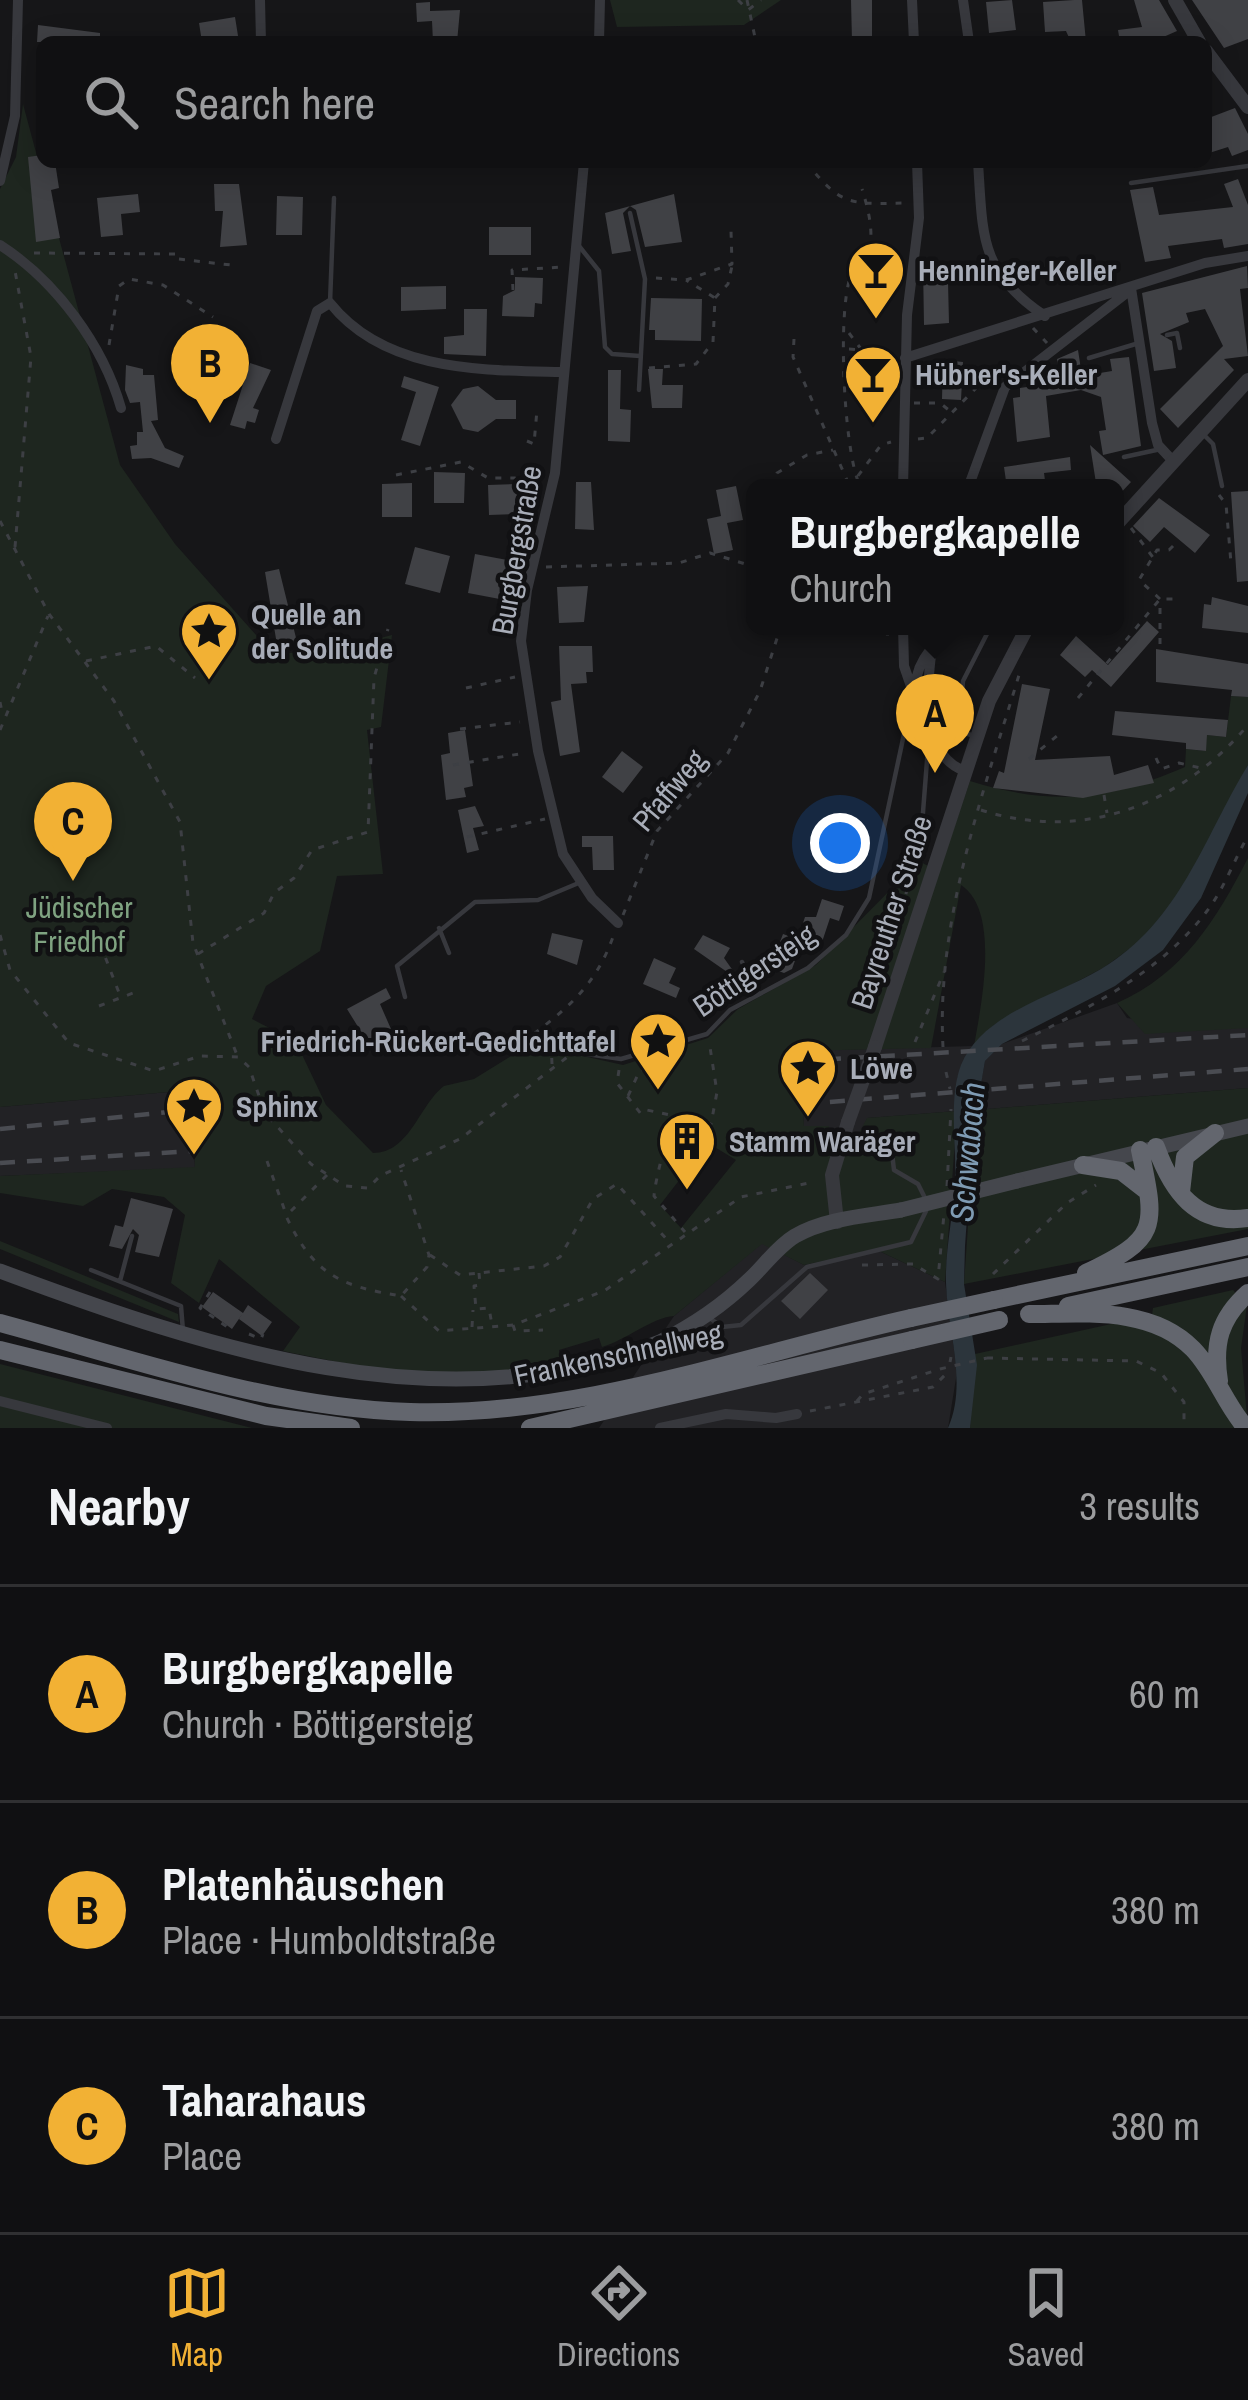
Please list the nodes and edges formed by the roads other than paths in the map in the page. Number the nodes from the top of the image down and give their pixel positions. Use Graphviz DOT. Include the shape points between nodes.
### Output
graph roads {
  1 [pos="18,0"];
  2 [pos="260,0"];
  3 [pos="600,0"];
  4 [pos="913,0"];
  5 [pos="963,0"];
  6 [pos="1175,0"];
  7 [pos="261,36"];
  8 [pos="599,36"];
  9 [pos="914,36"];
  10 [pos="968,36"];
  11 [pos="1196,36"];
  12 [pos="1212,59"];
  13 [pos="1248,107"];
  14 [pos="1248,166"];
  15 [pos="583,168"];
  16 [pos="916,168"];
  17 [pos="978,168"];
  18 [pos="0,181"];
  19 [pos="1131,183"];
  20 [pos="334,198"];
  21 [pos="630,213"];
  22 [pos="574,243"];
  23 [pos="0,245"];
  24 [pos="1248,256"];
  25 [pos="1132,289"];
  26 [pos="330,303"];
  27 [pos="1045,316"];
  28 [pos="1167,335"];
  29 [pos="1139,343"];
  30 [pos="1180,348"];
  31 [pos="905,355"];
  32 [pos="640,356"];
  33 [pos="1089,358"];
  34 [pos="561,372"];
  35 [pos="1248,380"];
  36 [pos="639,390"];
  37 [pos="121,408"];
  38 [pos="1200,431"];
  39 [pos="276,440"];
  40 [pos="1161,449"];
  41 [pos="1124,457"];
  42 [pos="1172,461"];
  43 [pos="903,479"];
  44 [pos="971,479"];
  45 [pos="1222,486"];
  46 [pos="1124,515"];
  47 [pos="900,635"];
  48 [pos="934,635"];
  49 [pos="986,635"];
  50 [pos="1025,635"];
  51 [pos="932,647"];
  52 [pos="913,692"];
  53 [pos="930,730"];
  54 [pos="977,737"];
  55 [pos="965,771"];
  56 [pos="922,825"];
  57 [pos="581,882"];
  58 [pos="618,923"];
  59 [pos="439,928"];
  60 [pos="449,953"];
  61 [pos="742,962"];
  62 [pos="758,993"];
  63 [pos="405,997"];
  64 [pos="580,1053"];
  65 [pos="1248,1126"];
  66 [pos="1215,1132"];
  67 [pos="890,1136"];
  68 [pos="1148,1149"];
  69 [pos="1091,1166"];
  70 [pos="1149,1194"];
  71 [pos="1182,1196"];
  72 [pos="1248,1218"];
  73 [pos="837,1222"];
  74 [pos="132,1236"];
  75 [pos="1248,1246"];
  76 [pos="1248,1267"];
  77 [pos="91,1270"];
  78 [pos="0,1271"];
  79 [pos="120,1281"];
  80 [pos="1054,1288"];
  81 [pos="1248,1293"];
  82 [pos="996,1311"];
  83 [pos="707,1314"];
  84 [pos="1029,1314"];
  85 [pos="0,1323"];
  86 [pos="182,1336"];
  87 [pos="0,1350"];
  88 [pos="1219,1385"];
  89 [pos="0,1401"];
  90 [pos="797,1414"];
  91 [pos="107,1428"];
  92 [pos="351,1428"];
  93 [pos="530,1428"];
  94 [pos="660,1428"];
  95 [pos="1246,1428"];
  1 -- 18 [label="street" via="15,116"];
  2 -- 7 [label="street"];
  3 -- 8 [label="street"];
  4 -- 9 [label="street"];
  5 -- 10 [label="street"];
  6 -- 11 [label="street"];
  12 -- 13 [label="street"];
  14 -- 19 [label="lane"];
  15 -- 22 [label="street, Burgbergstraße"];
  16 -- 31 [label="street"];
  17 -- 27 [label="street" via="994,271"];
  20 -- 26 [label="lane"];
  21 -- 32 [label="lane" via="645,279"];
  22 -- 32 [label="lane" via="599,271 605,347"];
  22 -- 34 [label="street, Burgbergstraße"];
  23 -- 37 [label="street" via="101,352"];
  24 -- 25 [label="street"];
  25 -- 27 [label="street"];
  25 -- 29 [label="street"];
  25 -- 44 [label="street" via="1005,387"];
  26 -- 34 [label="street" via="361,332 441,366"];
  26 -- 39 [label="street" via="316,310"];
  27 -- 31 [label="street"];
  28 -- 30 [label="lane" via="1177,334"];
  29 -- 33 [label="lane"];
  29 -- 40 [label="street"];
  31 -- 43 [label="street"];
  32 -- 36 [label="lane"];
  34 -- 57 [label="street, Burgbergstraße" via="550,492 521,628 552,817"];
  35 -- 38 [label="street"];
  38 -- 42 [label="street"];
  38 -- 45 [label="lane" via="1213,444"];
  40 -- 41 [label="lane"];
  40 -- 42 [label="street"];
  42 -- 46 [label="street"];
  47 -- 52 [label="street"];
  48 -- 51 [label="street"];
  49 -- 54 [label="lane" via="963,681 959,730"];
  50 -- 54 [label="street, Bayreuther Straße"];
  51 -- 52 [label="street, Böttigersteig"];
  51 -- 53 [label="street"];
  52 -- 53 [label="street"];
  52 -- 62 [label="lane, Böttigersteig" via="861,918 808,968"];
  53 -- 55 [label="street" via="947,762"];
  53 -- 56 [label="lane"];
  54 -- 55 [label="street, Bayreuther Straße"];
  55 -- 73 [label="street, Bayreuther Straße, bridge" via="832,1174"];
  57 -- 58 [label="street, Burgbergstraße"];
  57 -- 59 [label="lane" via="538,900 475,902"];
  59 -- 60 [label="lane"];
  59 -- 63 [label="lane" via="397,966"];
  61 -- 62 [label="lane"];
  62 -- 64 [label="lane, Böttigersteig" via="707,1034 621,1059"];
  65 -- 66 [label="main road"];
  66 -- 68 [label="main road"];
  66 -- 71 [label="highway" via="1185,1157"];
  67 -- 83 [label="lane" via="894,1170 926,1195 910,1242 807,1267 740,1325 722,1328"];
  68 -- 69 [label="main road"];
  68 -- 70 [label="highway"];
  68 -- 71 [label="highway"];
  69 -- 70 [label="highway" via="1121,1171"];
  69 -- 73 [label="main road, bridge"];
  70 -- 80 [label="highway" via="1153,1217 1143,1239"];
  71 -- 72 [label="highway" via="1208,1217"];
  73 -- 83 [label="main road" via="790,1240"];
  74 -- 79 [label="lane"];
  75 -- 80 [label="highway, Frankenschnellweg"];
  76 -- 84 [label="highway, Frankenschnellweg"];
  77 -- 79 [label="lane"];
  78 -- 86 [label="main road"];
  79 -- 86 [label="lane" via="181,1306"];
  80 -- 82 [label="highway, Frankenschnellweg"];
  81 -- 88 [label="highway" via="1219,1333"];
  82 -- 84 [label="highway, Frankenschnellweg"];
  82 -- 85 [label="highway, Frankenschnellweg, bridge" via="911,1318 573,1400 432,1412 273,1395"];
  82 -- 93 [label="highway, Frankenschnellweg, bridge" via="912,1340"];
  83 -- 86 [label="main road" via="605,1364 451,1387 333,1376"];
  84 -- 88 [label="highway" via="1153,1322 1194,1349"];
  87 -- 92 [label="highway" via="266,1416"];
  88 -- 95 [label="highway"];
  89 -- 91 [label="street"];
  90 -- 94 [label="street" via="726,1414"];
}
